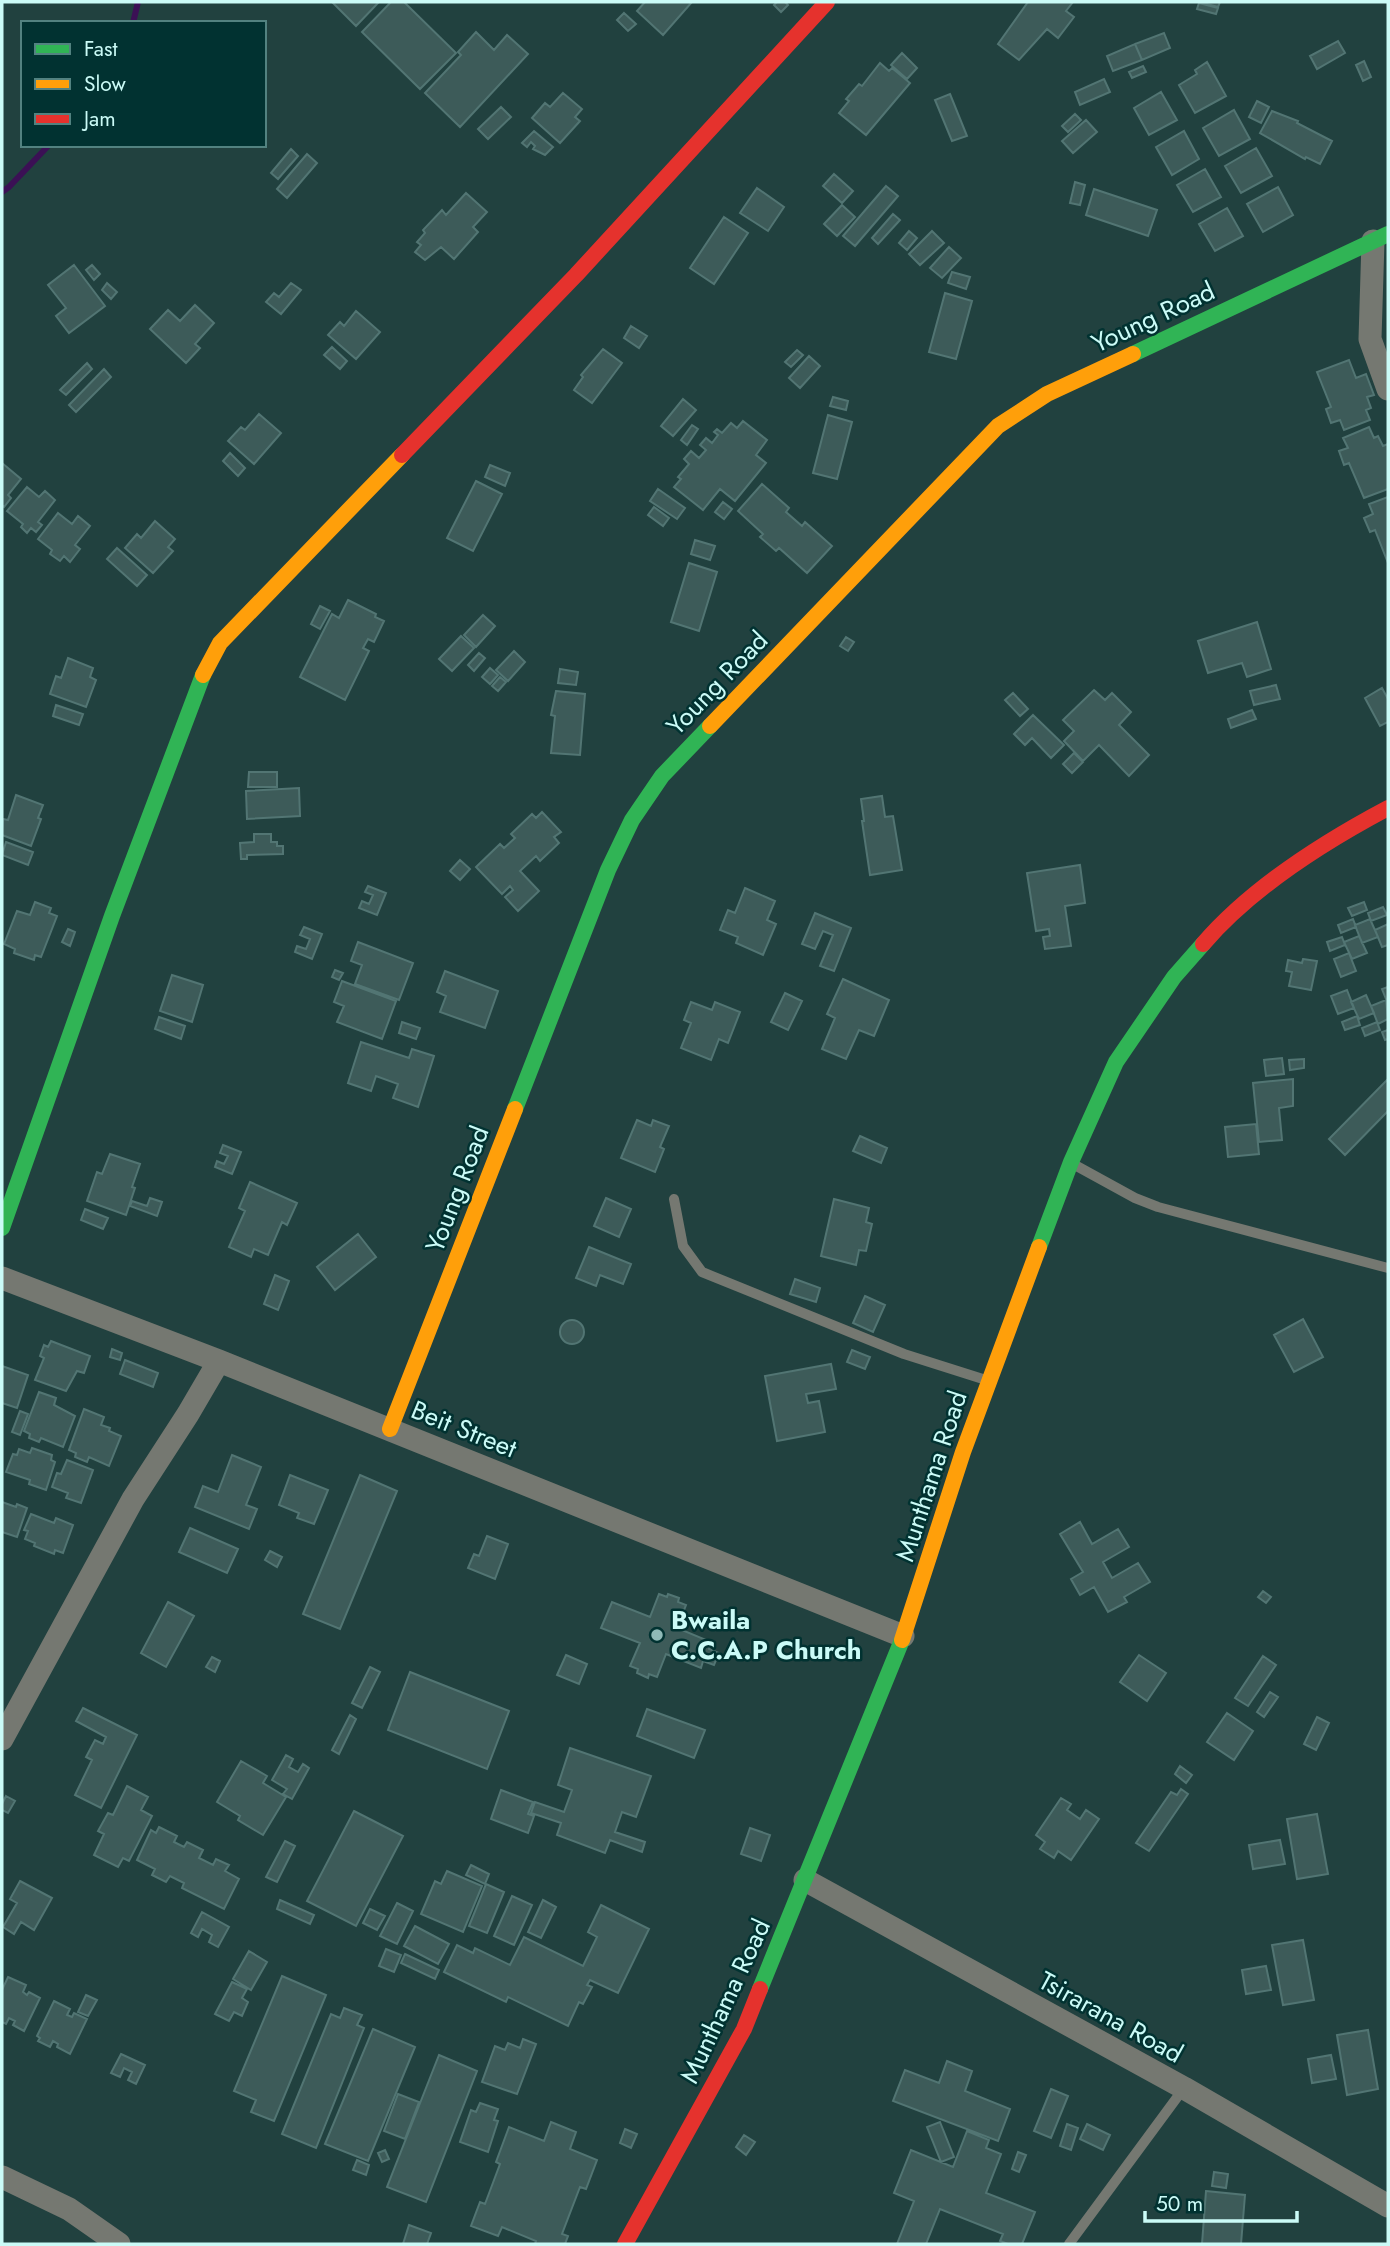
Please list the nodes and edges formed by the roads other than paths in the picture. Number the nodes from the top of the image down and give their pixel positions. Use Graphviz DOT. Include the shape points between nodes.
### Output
graph roads {
  1 [pos="827,2"];
  2 [pos="1381,238"];
  3 [pos="1388,389"];
  4 [pos="1388,808"];
  5 [pos="1071,1163"];
  6 [pos="674,1199"];
  7 [pos="2,1228"];
  8 [pos="1388,1268"];
  9 [pos="5,1277"];
  10 [pos="219,1361"];
  11 [pos="989,1381"];
  12 [pos="390,1429"];
  13 [pos="903,1636"];
  14 [pos="2,1739"];
  15 [pos="805,1880"];
  16 [pos="1184,2088"];
  17 [pos="2,2177"];
  18 [pos="1388,2206"];
  19 [pos="119,2244"];
  20 [pos="625,2244"];
  21 [pos="1069,2244"];
  1 -- 7 [label="street" via="585,265 220,643 193,697"];
  2 -- 3 [label="street" via="1370,339"];
  2 -- 12 [label="street, Young Road" via="1047,394 998,426 662,776 632,820 608,870"];
  4 -- 5 [label="street, Munthama Road" via="1282,874 1206,940 1116,1062"];
  5 -- 8 [label="lane" via="1158,1207"];
  5 -- 11 [label="street, Munthama Road"];
  6 -- 11 [label="lane" via="683,1246 702,1272 904,1354"];
  9 -- 10 [label="street, Beit Street"];
  10 -- 12 [label="street, Beit Street"];
  10 -- 14 [label="street" via="133,1499"];
  11 -- 13 [label="street, Munthama Road"];
  12 -- 13 [label="street, Beit Street"];
  13 -- 15 [label="street, Munthama Road"];
  15 -- 16 [label="street, Tsirarana Road"];
  15 -- 20 [label="street, Munthama Road" via="744,2029"];
  16 -- 18 [label="street, Tsirarana Road"];
  16 -- 21 [label="lane"];
  17 -- 19 [label="street" via="69,2209"];
}
